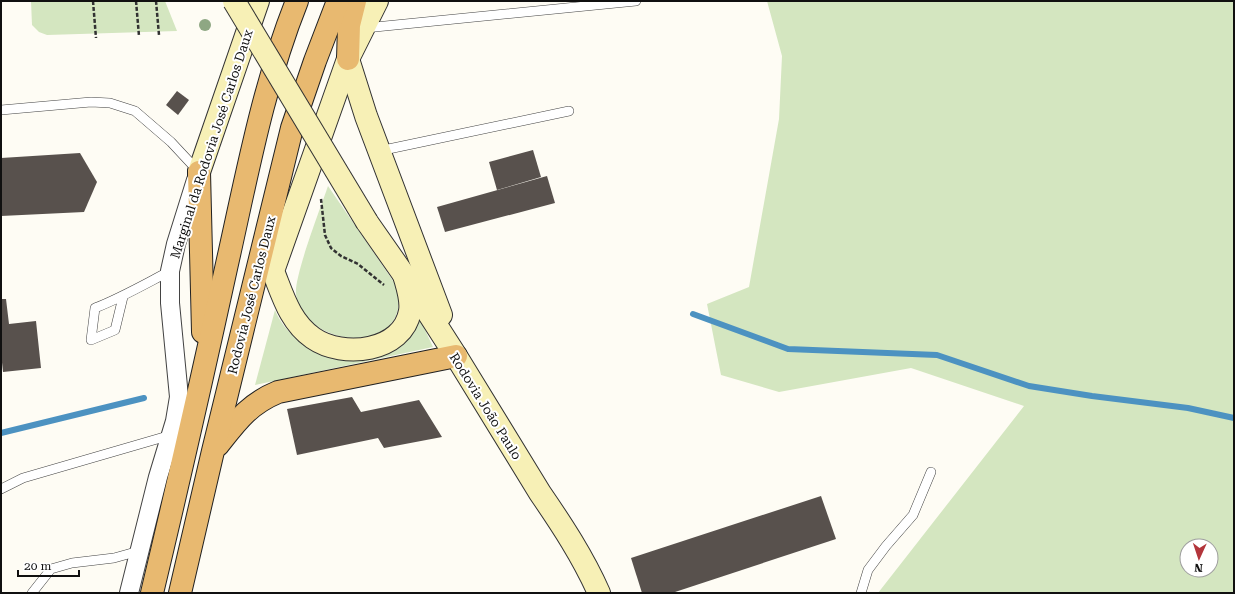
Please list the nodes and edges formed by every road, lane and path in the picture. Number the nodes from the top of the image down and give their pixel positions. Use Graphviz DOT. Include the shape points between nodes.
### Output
graph roads {
  1 [pos="93,1"];
  2 [pos="136,1"];
  3 [pos="156,1"];
  4 [pos="234,1"];
  5 [pos="258,1"];
  6 [pos="297,1"];
  7 [pos="338,1"];
  8 [pos="355,1"];
  9 [pos="377,1"];
  10 [pos="636,1"];
  11 [pos="364,28"];
  12 [pos="159,35"];
  13 [pos="139,36"];
  14 [pos="96,38"];
  15 [pos="348,59"];
  16 [pos="1,110"];
  17 [pos="569,111"];
  18 [pos="379,152"];
  19 [pos="199,172"];
  20 [pos="320,192"];
  21 [pos="170,271"];
  22 [pos="273,271"];
  23 [pos="404,274"];
  24 [pos="409,296"];
  25 [pos="123,298"];
  26 [pos="248,311"];
  27 [pos="456,356"];
  28 [pos="204,373"];
  29 [pos="170,434"];
  30 [pos="213,451"];
  31 [pos="932,472"];
  32 [pos="1,489"];
  33 [pos="139,551"];
  34 [pos="182,589"];
  35 [pos="32,593"];
  36 [pos="129,593"];
  37 [pos="152,593"];
  38 [pos="599,593"];
  39 [pos="861,593"];
  1 -- 14 [label="path"];
  2 -- 13 [label="path"];
  3 -- 12 [label="path"];
  4 -- 23 [label="main road, Rodovia João Paulo, bridge" via="367,222"];
  5 -- 19 [label="main road, Marginal da Rodovia José Carlos Daux"];
  6 -- 28 [label="highway, Rodovia José Carlos Daux" via="271,74 258,122"];
  7 -- 26 [label="highway, Rodovia José Carlos Daux" via="292,128"];
  8 -- 15 [label="highway" via="349,25"];
  9 -- 11 [label="main road"];
  10 -- 11 [label="lane"];
  11 -- 15 [label="main road"];
  15 -- 18 [label="main road"];
  15 -- 22 [label="main road"];
  16 -- 19 [label="lane" via="91,102 110,103 135,111 172,142"];
  17 -- 18 [label="lane"];
  18 -- 27 [label="main road"];
  19 -- 21 [label="street, Marginal da Rodovia José Carlos Daux"];
  19 -- 28 [label="highway"];
  20 -- 24 [label="path" via="325,217 325,235 331,248 358,264 392,292"];
  21 -- 25 [label="lane"];
  21 -- 29 [label="street, Marginal da Rodovia José Carlos Daux" via="170,303 179,397"];
  22 -- 24 [label="main road" via="291,314 298,324 314,339 330,346 353,350 377,347 398,334 410,310"];
  22 -- 26 [label="highway"];
  23 -- 24 [label="main road"];
  23 -- 27 [label="main road, Rodovia João Paulo"];
  25 -- 25 [label="lane" via="115,330 91,340 95,308"];
  26 -- 30 [label="highway, Rodovia José Carlos Daux"];
  27 -- 30 [label="highway" via="278,392 261,399 236,422"];
  27 -- 38 [label="main road, Rodovia João Paulo" via="580,555"];
  28 -- 37 [label="highway, Rodovia José Carlos Daux"];
  29 -- 32 [label="lane" via="23,478"];
  29 -- 33 [label="street, Marginal da Rodovia José Carlos Daux"];
  30 -- 34 [label="highway, Rodovia José Carlos Daux"];
  31 -- 39 [label="lane" via="913,515 868,570"];
  33 -- 35 [label="lane" via="51,569"];
  33 -- 36 [label="street, Marginal da Rodovia José Carlos Daux"];
}
